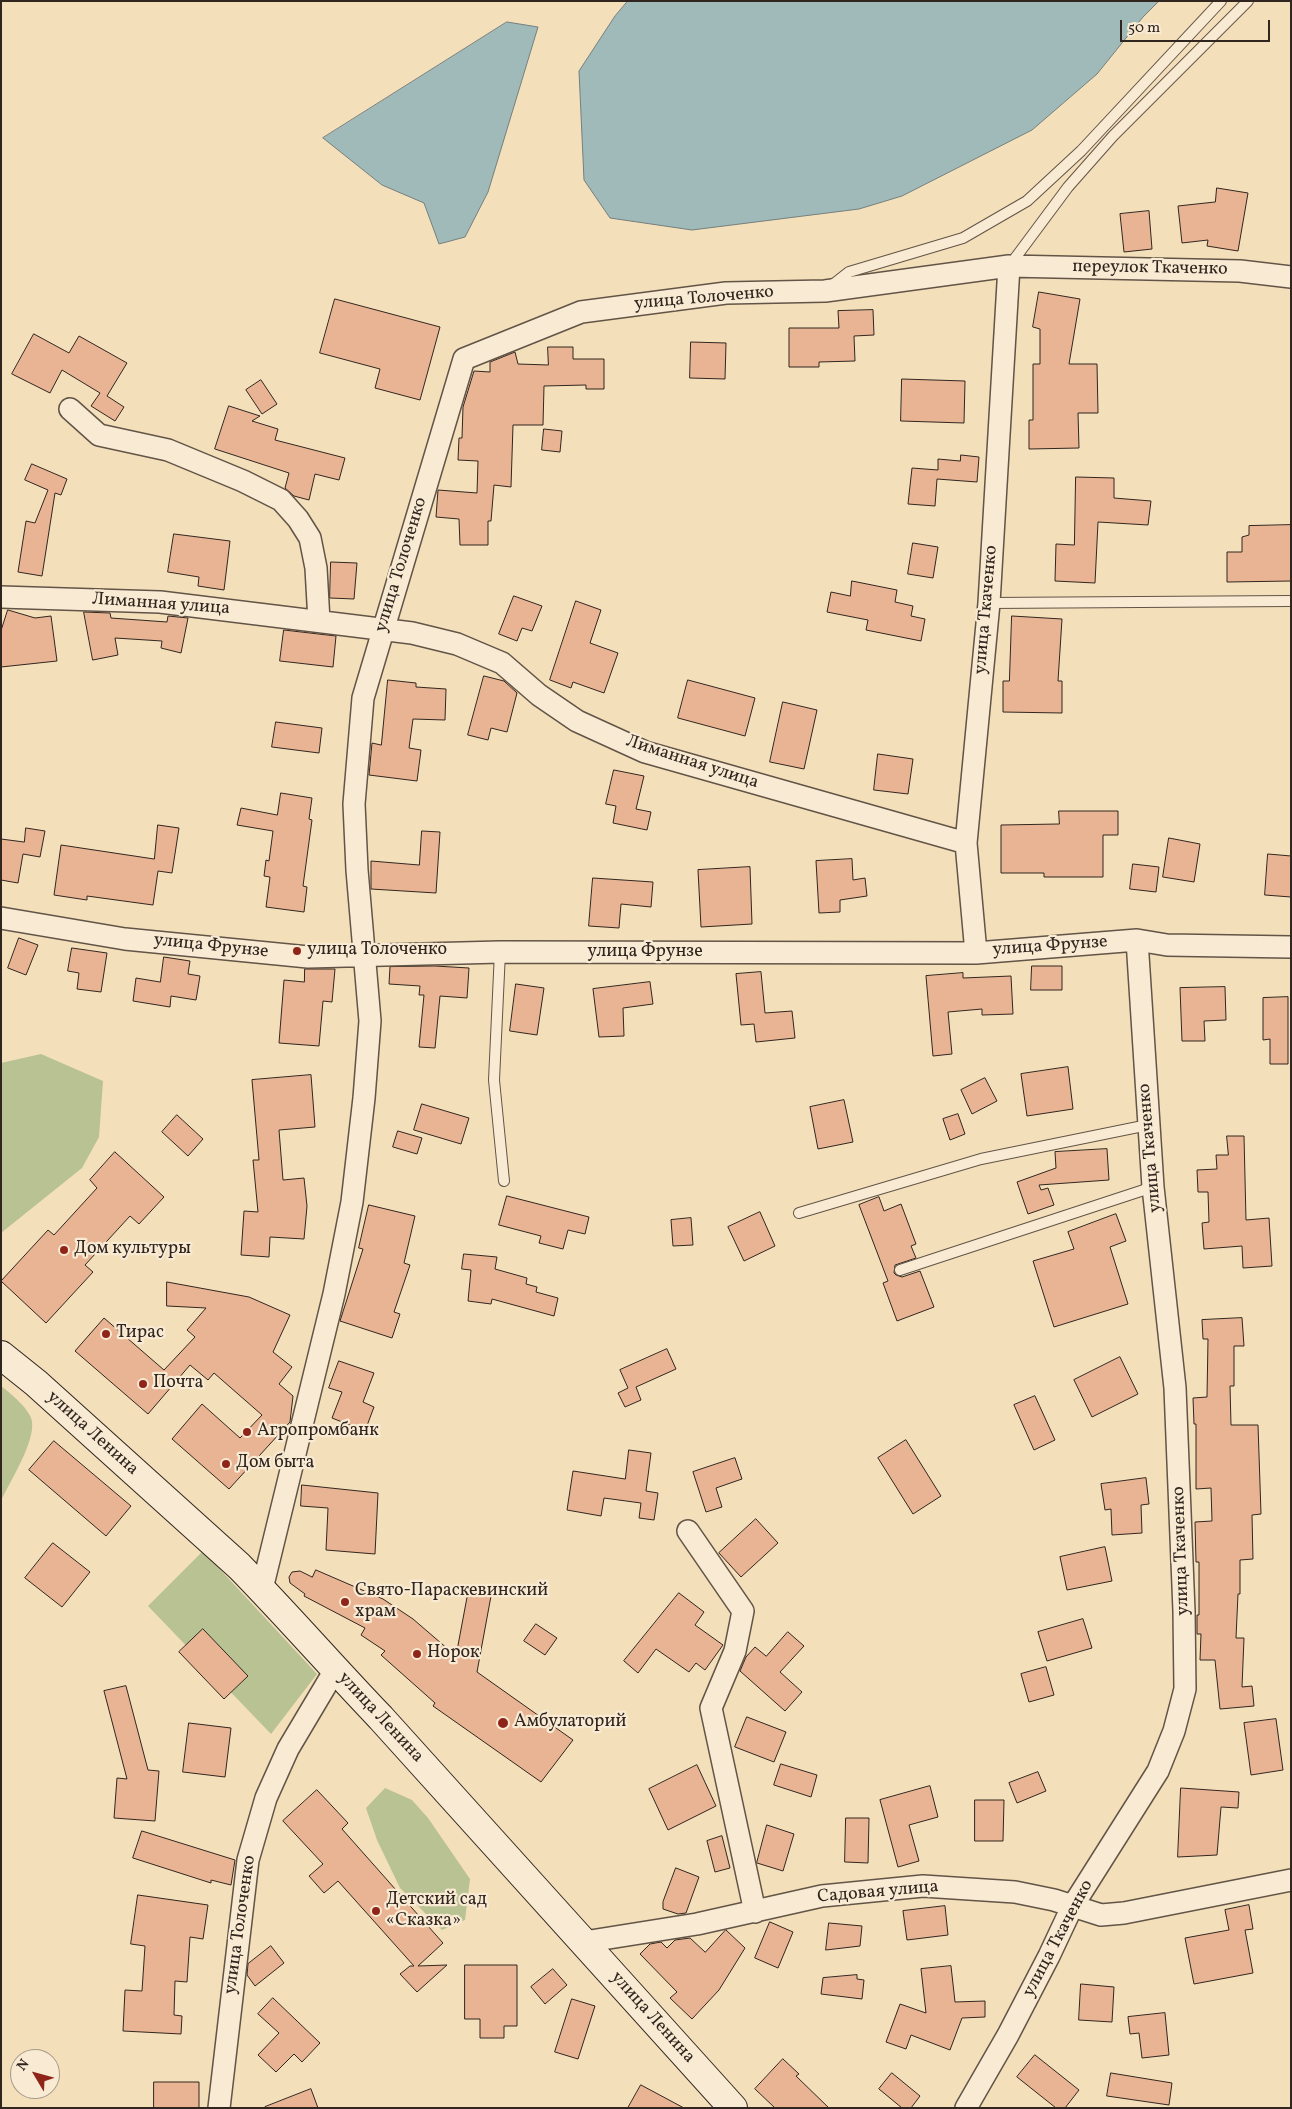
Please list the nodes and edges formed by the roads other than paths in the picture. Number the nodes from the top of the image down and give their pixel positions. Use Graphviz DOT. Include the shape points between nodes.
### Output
graph roads {
  1 [pos="1221,1"];
  2 [pos="1248,1"];
  3 [pos="1009,266"];
  4 [pos="1291,277"];
  5 [pos="825,291"];
  6 [pos="70,410"];
  7 [pos="1,597"];
  8 [pos="1291,601"];
  9 [pos="989,604"];
  10 [pos="319,621"];
  11 [pos="383,628"];
  12 [pos="966,843"];
  13 [pos="1,918"];
  14 [pos="1137,940"];
  15 [pos="1291,947"];
  16 [pos="500,952"];
  17 [pos="976,953"];
  18 [pos="364,956"];
  19 [pos="1148,1125"];
  20 [pos="504,1181"];
  21 [pos="1153,1186"];
  22 [pos="799,1213"];
  23 [pos="900,1270"];
  24 [pos="1,1355"];
  25 [pos="688,1531"];
  26 [pos="262,1589"];
  27 [pos="335,1670"];
  28 [pos="1291,1880"];
  29 [pos="1072,1907"];
  30 [pos="755,1912"];
  31 [pos="584,1942"];
  32 [pos="219,2108"];
  33 [pos="733,2108"];
  34 [pos="966,2108"];
  1 -- 5 [label="lane" via="1081,151 1027,201 963,238 848,272"];
  2 -- 3 [label="lane" via="1113,136 1068,187"];
  3 -- 4 [label="street, переулок Ткаченко" via="1240,271"];
  3 -- 5 [label="street, улица Толоченко"];
  3 -- 9 [label="street, улица Ткаченко"];
  5 -- 11 [label="street, улица Толоченко" via="726,293 581,312 464,360"];
  6 -- 10 [label="street" via="99,436 168,450 281,500 310,538 316,568"];
  7 -- 10 [label="street, Лиманная улица" via="160,602"];
  8 -- 9 [label="lane"];
  9 -- 12 [label="street, улица Ткаченко"];
  10 -- 11 [label="street, Лиманная улица"];
  11 -- 12 [label="street, Лиманная улица" via="457,644 502,663 539,695 577,721 645,752"];
  11 -- 18 [label="street, улица Толоченко" via="363,698 354,804"];
  12 -- 17 [label="street, улица Ткаченко"];
  13 -- 18 [label="street, улица Фрунзе" via="125,939 308,957"];
  14 -- 15 [label="street, улица Фрунзе" via="1167,945"];
  14 -- 17 [label="street, улица Фрунзе"];
  14 -- 19 [label="street, улица Ткаченко"];
  16 -- 17 [label="street, улица Фрунзе"];
  16 -- 18 [label="street, улица Фрунзе"];
  16 -- 20 [label="lane" via="494,1080"];
  18 -- 26 [label="street, улица Толоченко" via="370,1021 352,1202 334,1294"];
  19 -- 21 [label="street, улица Ткаченко"];
  19 -- 22 [label="lane" via="981,1159"];
  21 -- 23 [label="lane"];
  21 -- 29 [label="street, улица Ткаченко" via="1175,1388 1185,1689 1174,1731 1158,1770"];
  24 -- 26 [label="street, улица Ленина" via="65,1409"];
  25 -- 30 [label="street" via="743,1610 735,1651 711,1708"];
  26 -- 27 [label="street, улица Ленина"];
  27 -- 31 [label="street, улица Ленина"];
  27 -- 32 [label="street, улица Толоченко" via="288,1750 266,1798 248,1860"];
  28 -- 29 [label="street, Садовая улица" via="1124,1913 1101,1915"];
  29 -- 30 [label="street, Садовая улица" via="1015,1892 923,1886 822,1896"];
  29 -- 34 [label="street, улица Ткаченко" via="1008,2035"];
  30 -- 31 [label="street, Садовая улица"];
  31 -- 33 [label="street, улица Ленина"];
}
